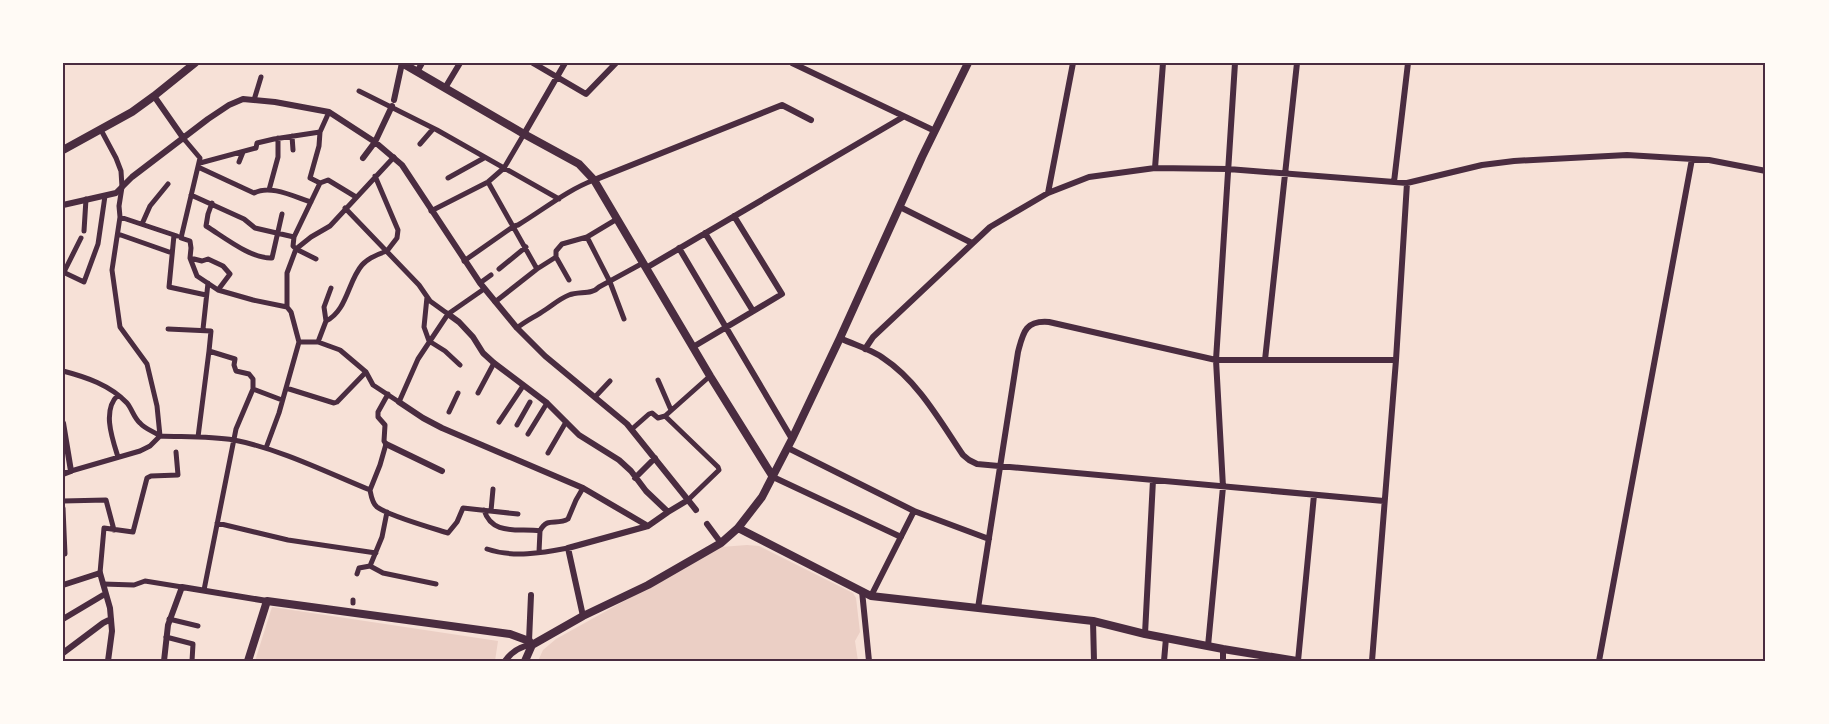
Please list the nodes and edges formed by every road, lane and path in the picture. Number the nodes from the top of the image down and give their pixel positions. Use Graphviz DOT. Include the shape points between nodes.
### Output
graph roads {
  1 [pos="195,63"];
  2 [pos="402,63"];
  3 [pos="422,63"];
  4 [pos="460,63"];
  5 [pos="533,63"];
  6 [pos="565,63"];
  7 [pos="616,63"];
  8 [pos="792,63"];
  9 [pos="968,63"];
  10 [pos="1072,63"];
  11 [pos="1163,63"];
  12 [pos="1235,63"];
  13 [pos="1297,63"];
  14 [pos="1408,63"];
  15 [pos="417,72"];
  16 [pos="261,77"];
  17 [pos="557,77"];
  18 [pos="445,88"];
  19 [pos="359,91"];
  20 [pos="154,96"];
  21 [pos="254,100"];
  22 [pos="393,105"];
  23 [pos="329,112"];
  24 [pos="903,117"];
  25 [pos="811,120"];
  26 [pos="433,129"];
  27 [pos="101,130"];
  28 [pos="935,131"];
  29 [pos="320,132"];
  30 [pos="524,134"];
  31 [pos="292,136"];
  32 [pos="278,138"];
  33 [pos="184,139"];
  34 [pos="375,142"];
  35 [pos="420,144"];
  36 [pos="63,150"];
  37 [pos="293,150"];
  38 [pos="243,152"];
  39 [pos="394,157"];
  40 [pos="363,158"];
  41 [pos="484,158"];
  42 [pos="1692,159"];
  43 [pos="239,162"];
  44 [pos="199,165"];
  45 [pos="504,168"];
  46 [pos="1155,168"];
  47 [pos="1228,168"];
  48 [pos="1766,171"];
  49 [pos="1285,173"];
  50 [pos="375,177"];
  51 [pos="448,178"];
  52 [pos="594,180"];
  53 [pos="488,182"];
  54 [pos="1394,182"];
  55 [pos="320,183"];
  56 [pos="1407,183"];
  57 [pos="168,184"];
  58 [pos="122,187"];
  59 [pos="269,190"];
  60 [pos="1048,193"];
  61 [pos="191,195"];
  62 [pos="105,196"];
  63 [pos="356,196"];
  64 [pos="86,199"];
  65 [pos="559,199"];
  66 [pos="311,202"];
  67 [pos="212,203"];
  68 [pos="63,204"];
  69 [pos="900,207"];
  70 [pos="345,208"];
  71 [pos="431,211"];
  72 [pos="282,214"];
  73 [pos="734,216"];
  74 [pos="120,217"];
  75 [pos="617,219"];
  76 [pos="142,224"];
  77 [pos="514,225"];
  78 [pos="84,231"];
  79 [pos="277,233"];
  80 [pos="705,233"];
  81 [pos="118,234"];
  82 [pos="174,235"];
  83 [pos="294,237"];
  84 [pos="587,237"];
  85 [pos="81,238"];
  86 [pos="181,238"];
  87 [pos="972,243"];
  88 [pos="526,247"];
  89 [pos="680,248"];
  90 [pos="296,249"];
  91 [pos="387,251"];
  92 [pos="172,253"];
  93 [pos="556,257"];
  94 [pos="190,258"];
  95 [pos="316,259"];
  96 [pos="464,261"];
  97 [pos="645,266"];
  98 [pos="500,269"];
  99 [pos="537,269"];
  100 [pos="64,272"];
  101 [pos="491,275"];
  102 [pos="569,280"];
  103 [pos="610,282"];
  104 [pos="208,283"];
  105 [pos="480,283"];
  106 [pos="331,288"];
  107 [pos="484,289"];
  108 [pos="218,290"];
  109 [pos="206,295"];
  110 [pos="427,297"];
  111 [pos="495,302"];
  112 [pos="287,307"];
  113 [pos="753,311"];
  114 [pos="448,314"];
  115 [pos="624,319"];
  116 [pos="327,321"];
  117 [pos="726,327"];
  118 [pos="517,328"];
  119 [pos="168,329"];
  120 [pos="203,329"];
  121 [pos="840,339"];
  122 [pos="429,341"];
  123 [pos="299,342"];
  124 [pos="318,342"];
  125 [pos="693,346"];
  126 [pos="865,349"];
  127 [pos="209,351"];
  128 [pos="1216,360"];
  129 [pos="1265,360"];
  130 [pos="1396,360"];
  131 [pos="494,363"];
  132 [pos="460,365"];
  133 [pos="63,371"];
  134 [pos="366,372"];
  135 [pos="710,375"];
  136 [pos="658,380"];
  137 [pos="610,381"];
  138 [pos="523,386"];
  139 [pos="286,388"];
  140 [pos="253,389"];
  141 [pos="458,393"];
  142 [pos="478,393"];
  143 [pos="388,394"];
  144 [pos="118,395"];
  145 [pos="532,398"];
  146 [pos="595,398"];
  147 [pos="282,400"];
  148 [pos="399,402"];
  149 [pos="548,403"];
  150 [pos="671,410"];
  151 [pos="448,412"];
  152 [pos="665,416"];
  153 [pos="498,422"];
  154 [pos="566,422"];
  155 [pos="63,423"];
  156 [pos="517,424"];
  157 [pos="632,429"];
  158 [pos="528,434"];
  159 [pos="159,436"];
  160 [pos="198,437"];
  161 [pos="233,440"];
  162 [pos="792,440"];
  163 [pos="386,444"];
  164 [pos="266,448"];
  165 [pos="788,448"];
  166 [pos="176,452"];
  167 [pos="548,453"];
  168 [pos="118,457"];
  169 [pos="655,458"];
  170 [pos="999,465"];
  171 [pos="71,471"];
  172 [pos="442,471"];
  173 [pos="63,474"];
  174 [pos="773,477"];
  175 [pos="634,478"];
  176 [pos="1152,480"];
  177 [pos="1223,487"];
  178 [pos="583,488"];
  179 [pos="493,489"];
  180 [pos="370,490"];
  181 [pos="1314,495"];
  182 [pos="688,500"];
  183 [pos="63,501"];
  184 [pos="1384,501"];
  185 [pos="63,508"];
  186 [pos="484,510"];
  187 [pos="696,510"];
  188 [pos="491,511"];
  189 [pos="914,511"];
  190 [pos="387,512"];
  191 [pos="668,512"];
  192 [pos="518,514"];
  193 [pos="217,523"];
  194 [pos="707,524"];
  195 [pos="648,526"];
  196 [pos="738,528"];
  197 [pos="114,530"];
  198 [pos="540,531"];
  199 [pos="901,537"];
  200 [pos="988,539"];
  201 [pos="721,543"];
  202 [pos="568,548"];
  203 [pos="487,549"];
  204 [pos="538,552"];
  205 [pos="376,553"];
  206 [pos="65,554"];
  207 [pos="370,566"];
  208 [pos="100,573"];
  209 [pos="357,574"];
  210 [pos="103,584"];
  211 [pos="436,584"];
  212 [pos="63,585"];
  213 [pos="182,587"];
  214 [pos="204,590"];
  215 [pos="862,591"];
  216 [pos="105,594"];
  217 [pos="531,595"];
  218 [pos="871,596"];
  219 [pos="267,600"];
  220 [pos="978,608"];
  221 [pos="583,616"];
  222 [pos="170,618"];
  223 [pos="63,619"];
  224 [pos="111,619"];
  225 [pos="1093,621"];
  226 [pos="198,626"];
  227 [pos="1144,634"];
  228 [pos="166,637"];
  229 [pos="1166,638"];
  230 [pos="531,643"];
  231 [pos="1208,646"];
  232 [pos="1224,650"];
  233 [pos="63,653"];
  234 [pos="109,659"];
  235 [pos="527,660"];
  236 [pos="102,661"];
  237 [pos="164,661"];
  238 [pos="192,661"];
  239 [pos="248,661"];
  240 [pos="505,661"];
  241 [pos="869,661"];
  242 [pos="1094,661"];
  243 [pos="1164,661"];
  244 [pos="1223,661"];
  245 [pos="1297,661"];
  246 [pos="1372,661"];
  247 [pos="1599,661"];
  1 -- 20 [label="street"];
  2 -- 15 [label="street"];
  2 -- 22 [label="street"];
  3 -- 15 [label="street"];
  4 -- 18 [label="street"];
  5 -- 17 [label="street"];
  6 -- 17 [label="street"];
  7 -- 17 [label="street" via="586,94"];
  8 -- 24 [label="street"];
  9 -- 28 [label="street"];
  10 -- 60 [label="street"];
  11 -- 46 [label="street"];
  12 -- 47 [label="street"];
  13 -- 49 [label="street"];
  14 -- 54 [label="street"];
  15 -- 18 [label="street"];
  16 -- 21 [label="street"];
  17 -- 30 [label="street"];
  18 -- 30 [label="street"];
  19 -- 22 [label="street"];
  20 -- 27 [label="street"];
  20 -- 33 [label="street"];
  21 -- 23 [label="street"];
  21 -- 33 [label="street" via="243,99 229,105"];
  22 -- 26 [label="street"];
  22 -- 34 [label="street"];
  23 -- 29 [label="street"];
  23 -- 34 [label="street"];
  24 -- 28 [label="street"];
  24 -- 73 [label="street"];
  25 -- 52 [label="street" via="782,105"];
  26 -- 35 [label="street"];
  26 -- 41 [label="street"];
  27 -- 36 [label="street"];
  27 -- 58 [label="street" via="121,171"];
  28 -- 69 [label="street"];
  29 -- 31 [label="street"];
  29 -- 55 [label="street" via="310,178"];
  30 -- 45 [label="street"];
  30 -- 52 [label="street" via="579,164"];
  31 -- 32 [label="street"];
  31 -- 37 [label="street"];
  32 -- 38 [label="street" via="257,143 256,148"];
  32 -- 59 [label="street" via="278,157"];
  33 -- 44 [label="street" via="200,158"];
  33 -- 58 [label="street"];
  34 -- 39 [label="street"];
  34 -- 40 [label="street"];
  38 -- 43 [label="street"];
  38 -- 44 [label="street"];
  39 -- 50 [label="street"];
  39 -- 71 [label="street"];
  41 -- 45 [label="street"];
  41 -- 51 [label="street"];
  42 -- 48 [label="street"];
  42 -- 56 [label="street" via="1627,155 1514,161"];
  42 -- 247 [label="street"];
  44 -- 59 [label="street" via="254,194"];
  44 -- 61 [label="street"];
  45 -- 53 [label="street"];
  45 -- 65 [label="street"];
  46 -- 47 [label="street"];
  46 -- 60 [label="street" via="1089,177"];
  47 -- 49 [label="street"];
  47 -- 128 [label="street"];
  49 -- 54 [label="street"];
  49 -- 129 [label="street"];
  50 -- 63 [label="street"];
  50 -- 91 [label="street" via="399,230"];
  52 -- 65 [label="street"];
  52 -- 75 [label="street"];
  53 -- 71 [label="street"];
  53 -- 77 [label="street"];
  54 -- 56 [label="street"];
  55 -- 63 [label="street" via="328,180"];
  55 -- 66 [label="street"];
  56 -- 130 [label="street"];
  57 -- 76 [label="street" via="150,206"];
  58 -- 62 [label="street"];
  58 -- 74 [label="street"];
  59 -- 66 [label="street"];
  60 -- 87 [label="street" via="990,227"];
  61 -- 67 [label="street"];
  61 -- 86 [label="street"];
  62 -- 64 [label="street"];
  62 -- 100 [label="street" via="98,244 84,282"];
  63 -- 70 [label="street"];
  64 -- 68 [label="street"];
  64 -- 78 [label="street"];
  65 -- 77 [label="street"];
  66 -- 83 [label="street"];
  67 -- 79 [label="street" via="255,228"];
  67 -- 79 [label="street" via="206,226 256,256 272,258"];
  69 -- 87 [label="street"];
  69 -- 121 [label="street"];
  70 -- 90 [label="street" via="330,226"];
  70 -- 91 [label="street"];
  71 -- 96 [label="street"];
  72 -- 79 [label="street"];
  73 -- 80 [label="street"];
  73 -- 113 [label="street" via="782,294"];
  74 -- 76 [label="street"];
  74 -- 81 [label="street"];
  75 -- 84 [label="street"];
  75 -- 97 [label="street"];
  76 -- 82 [label="street"];
  77 -- 88 [label="street"];
  77 -- 96 [label="street"];
  79 -- 83 [label="street"];
  80 -- 89 [label="street"];
  80 -- 113 [label="street"];
  81 -- 92 [label="street"];
  81 -- 159 [label="street" via="112,270 120,327 147,364"];
  82 -- 86 [label="street"];
  82 -- 92 [label="street"];
  83 -- 90 [label="street"];
  84 -- 93 [label="street" via="561,244"];
  84 -- 103 [label="street"];
  85 -- 100 [label="street"];
  86 -- 94 [label="street" via="190,241"];
  87 -- 126 [label="street"];
  88 -- 98 [label="street"];
  88 -- 99 [label="street"];
  89 -- 97 [label="street"];
  89 -- 117 [label="street"];
  90 -- 95 [label="street"];
  90 -- 112 [label="street" via="288,273"];
  91 -- 110 [label="street"];
  91 -- 116 [label="street" via="363,263 338,312"];
  92 -- 109 [label="street" via="169,287"];
  93 -- 99 [label="street"];
  93 -- 102 [label="street"];
  94 -- 104 [label="street" via="196,276"];
  94 -- 108 [label="street" via="208,259 230,273"];
  96 -- 105 [label="street"];
  97 -- 103 [label="street"];
  97 -- 125 [label="street"];
  99 -- 111 [label="street"];
  101 -- 105 [label="street"];
  103 -- 115 [label="street"];
  103 -- 118 [label="street" via="596,291 561,298"];
  104 -- 108 [label="street"];
  104 -- 109 [label="street"];
  105 -- 107 [label="street"];
  106 -- 116 [label="street" via="324,307"];
  107 -- 111 [label="street"];
  107 -- 114 [label="street"];
  108 -- 112 [label="street"];
  109 -- 120 [label="street"];
  110 -- 114 [label="street"];
  110 -- 122 [label="street" via="424,327"];
  111 -- 118 [label="street"];
  112 -- 123 [label="street"];
  113 -- 117 [label="street"];
  114 -- 122 [label="street"];
  114 -- 131 [label="street"];
  116 -- 124 [label="street"];
  117 -- 125 [label="street"];
  117 -- 162 [label="street"];
  118 -- 146 [label="street"];
  119 -- 120 [label="street"];
  120 -- 127 [label="street" via="211,331"];
  121 -- 126 [label="street"];
  121 -- 162 [label="street"];
  122 -- 132 [label="street"];
  122 -- 148 [label="street"];
  123 -- 124 [label="street"];
  123 -- 139 [label="street"];
  124 -- 134 [label="street" via="340,350"];
  125 -- 135 [label="street"];
  126 -- 170 [label="street" via="908,379 969,460"];
  127 -- 140 [label="street" via="235,359 236,370 253,379"];
  127 -- 160 [label="street"];
  128 -- 129 [label="street"];
  128 -- 170 [label="street" via="1048,322 1029,325 1022,334 1018,352"];
  128 -- 177 [label="street"];
  129 -- 130 [label="street"];
  130 -- 184 [label="street"];
  131 -- 138 [label="street"];
  131 -- 142 [label="street"];
  133 -- 144 [label="street" via="88,378"];
  134 -- 139 [label="street" via="334,403"];
  134 -- 143 [label="street" via="373,385"];
  135 -- 150 [label="street"];
  135 -- 174 [label="street"];
  136 -- 150 [label="street"];
  137 -- 146 [label="street"];
  138 -- 145 [label="street"];
  138 -- 153 [label="street"];
  139 -- 147 [label="street"];
  140 -- 147 [label="street"];
  140 -- 161 [label="street"];
  141 -- 151 [label="street"];
  143 -- 148 [label="street"];
  143 -- 163 [label="street" via="378,417 385,425"];
  144 -- 159 [label="street" via="139,423"];
  144 -- 168 [label="street" via="112,403 110,428"];
  145 -- 149 [label="street"];
  145 -- 156 [label="street"];
  146 -- 157 [label="street"];
  147 -- 164 [label="street"];
  148 -- 178 [label="street" via="423,418"];
  149 -- 154 [label="street"];
  149 -- 158 [label="street"];
  150 -- 152 [label="street"];
  152 -- 157 [label="street" via="649,414"];
  152 -- 182 [label="street" via="718,467 718,473"];
  154 -- 167 [label="street"];
  154 -- 175 [label="street" via="592,444 620,460"];
  155 -- 171 [label="street"];
  157 -- 169 [label="street"];
  159 -- 160 [label="street"];
  159 -- 168 [label="street" via="150,446"];
  160 -- 161 [label="street"];
  161 -- 164 [label="street"];
  161 -- 193 [label="street"];
  162 -- 165 [label="street"];
  163 -- 172 [label="street"];
  163 -- 180 [label="street"];
  164 -- 180 [label="street"];
  165 -- 174 [label="street"];
  165 -- 189 [label="street"];
  166 -- 197 [label="street" via="178,474 147,478 133,532"];
  168 -- 171 [label="street"];
  169 -- 175 [label="street"];
  169 -- 182 [label="street"];
  170 -- 176 [label="street"];
  170 -- 200 [label="street"];
  171 -- 173 [label="street"];
  174 -- 196 [label="street"];
  174 -- 199 [label="street"];
  175 -- 191 [label="street"];
  176 -- 177 [label="street"];
  176 -- 227 [label="street"];
  177 -- 181 [label="street"];
  177 -- 231 [label="street"];
  178 -- 195 [label="street"];
  178 -- 198 [label="street" via="568,519 548,522"];
  179 -- 188 [label="street"];
  180 -- 190 [label="street" via="373,502"];
  181 -- 184 [label="street"];
  181 -- 245 [label="street"];
  182 -- 187 [label="street"];
  182 -- 191 [label="street"];
  183 -- 197 [label="street" via="106,500"];
  184 -- 246 [label="street"];
  185 -- 206 [label="street"];
  186 -- 188 [label="street"];
  186 -- 190 [label="street" via="463,508 448,534"];
  186 -- 198 [label="street" via="497,528"];
  188 -- 192 [label="street"];
  189 -- 199 [label="street"];
  189 -- 200 [label="street"];
  190 -- 205 [label="street"];
  191 -- 195 [label="street"];
  193 -- 205 [label="street" via="288,540"];
  193 -- 214 [label="street"];
  194 -- 201 [label="street"];
  195 -- 202 [label="street"];
  196 -- 201 [label="street"];
  196 -- 215 [label="street"];
  197 -- 208 [label="street" via="104,528"];
  198 -- 204 [label="street"];
  199 -- 218 [label="street"];
  200 -- 220 [label="street"];
  201 -- 221 [label="street"];
  202 -- 204 [label="street"];
  202 -- 221 [label="street"];
  203 -- 204 [label="street" via="503,553"];
  205 -- 207 [label="street"];
  207 -- 209 [label="street" via="360,568"];
  207 -- 211 [label="street" via="383,573"];
  208 -- 210 [label="street"];
  208 -- 212 [label="street"];
  210 -- 213 [label="street" via="134,585 145,581"];
  210 -- 216 [label="street"];
  213 -- 214 [label="street"];
  213 -- 222 [label="street"];
  214 -- 219 [label="street"];
  215 -- 218 [label="street"];
  215 -- 241 [label="street"];
  216 -- 223 [label="street"];
  216 -- 224 [label="street"];
  217 -- 230 [label="street"];
  218 -- 220 [label="street"];
  219 -- 230 [label="street" via="510,634"];
  219 -- 239 [label="street"];
  220 -- 225 [label="street"];
  221 -- 230 [label="street"];
  222 -- 226 [label="street"];
  222 -- 228 [label="street"];
  224 -- 233 [label="street"];
  224 -- 234 [label="street"];
  225 -- 227 [label="street"];
  225 -- 242 [label="street"];
  227 -- 229 [label="street"];
  228 -- 237 [label="street"];
  228 -- 238 [label="street" via="193,644"];
  229 -- 231 [label="street"];
  229 -- 243 [label="street"];
  230 -- 235 [label="street"];
  230 -- 240 [label="street" via="518,648"];
  231 -- 232 [label="street"];
  232 -- 244 [label="street"];
  232 -- 245 [label="street"];
  234 -- 236 [label="street"];
}
